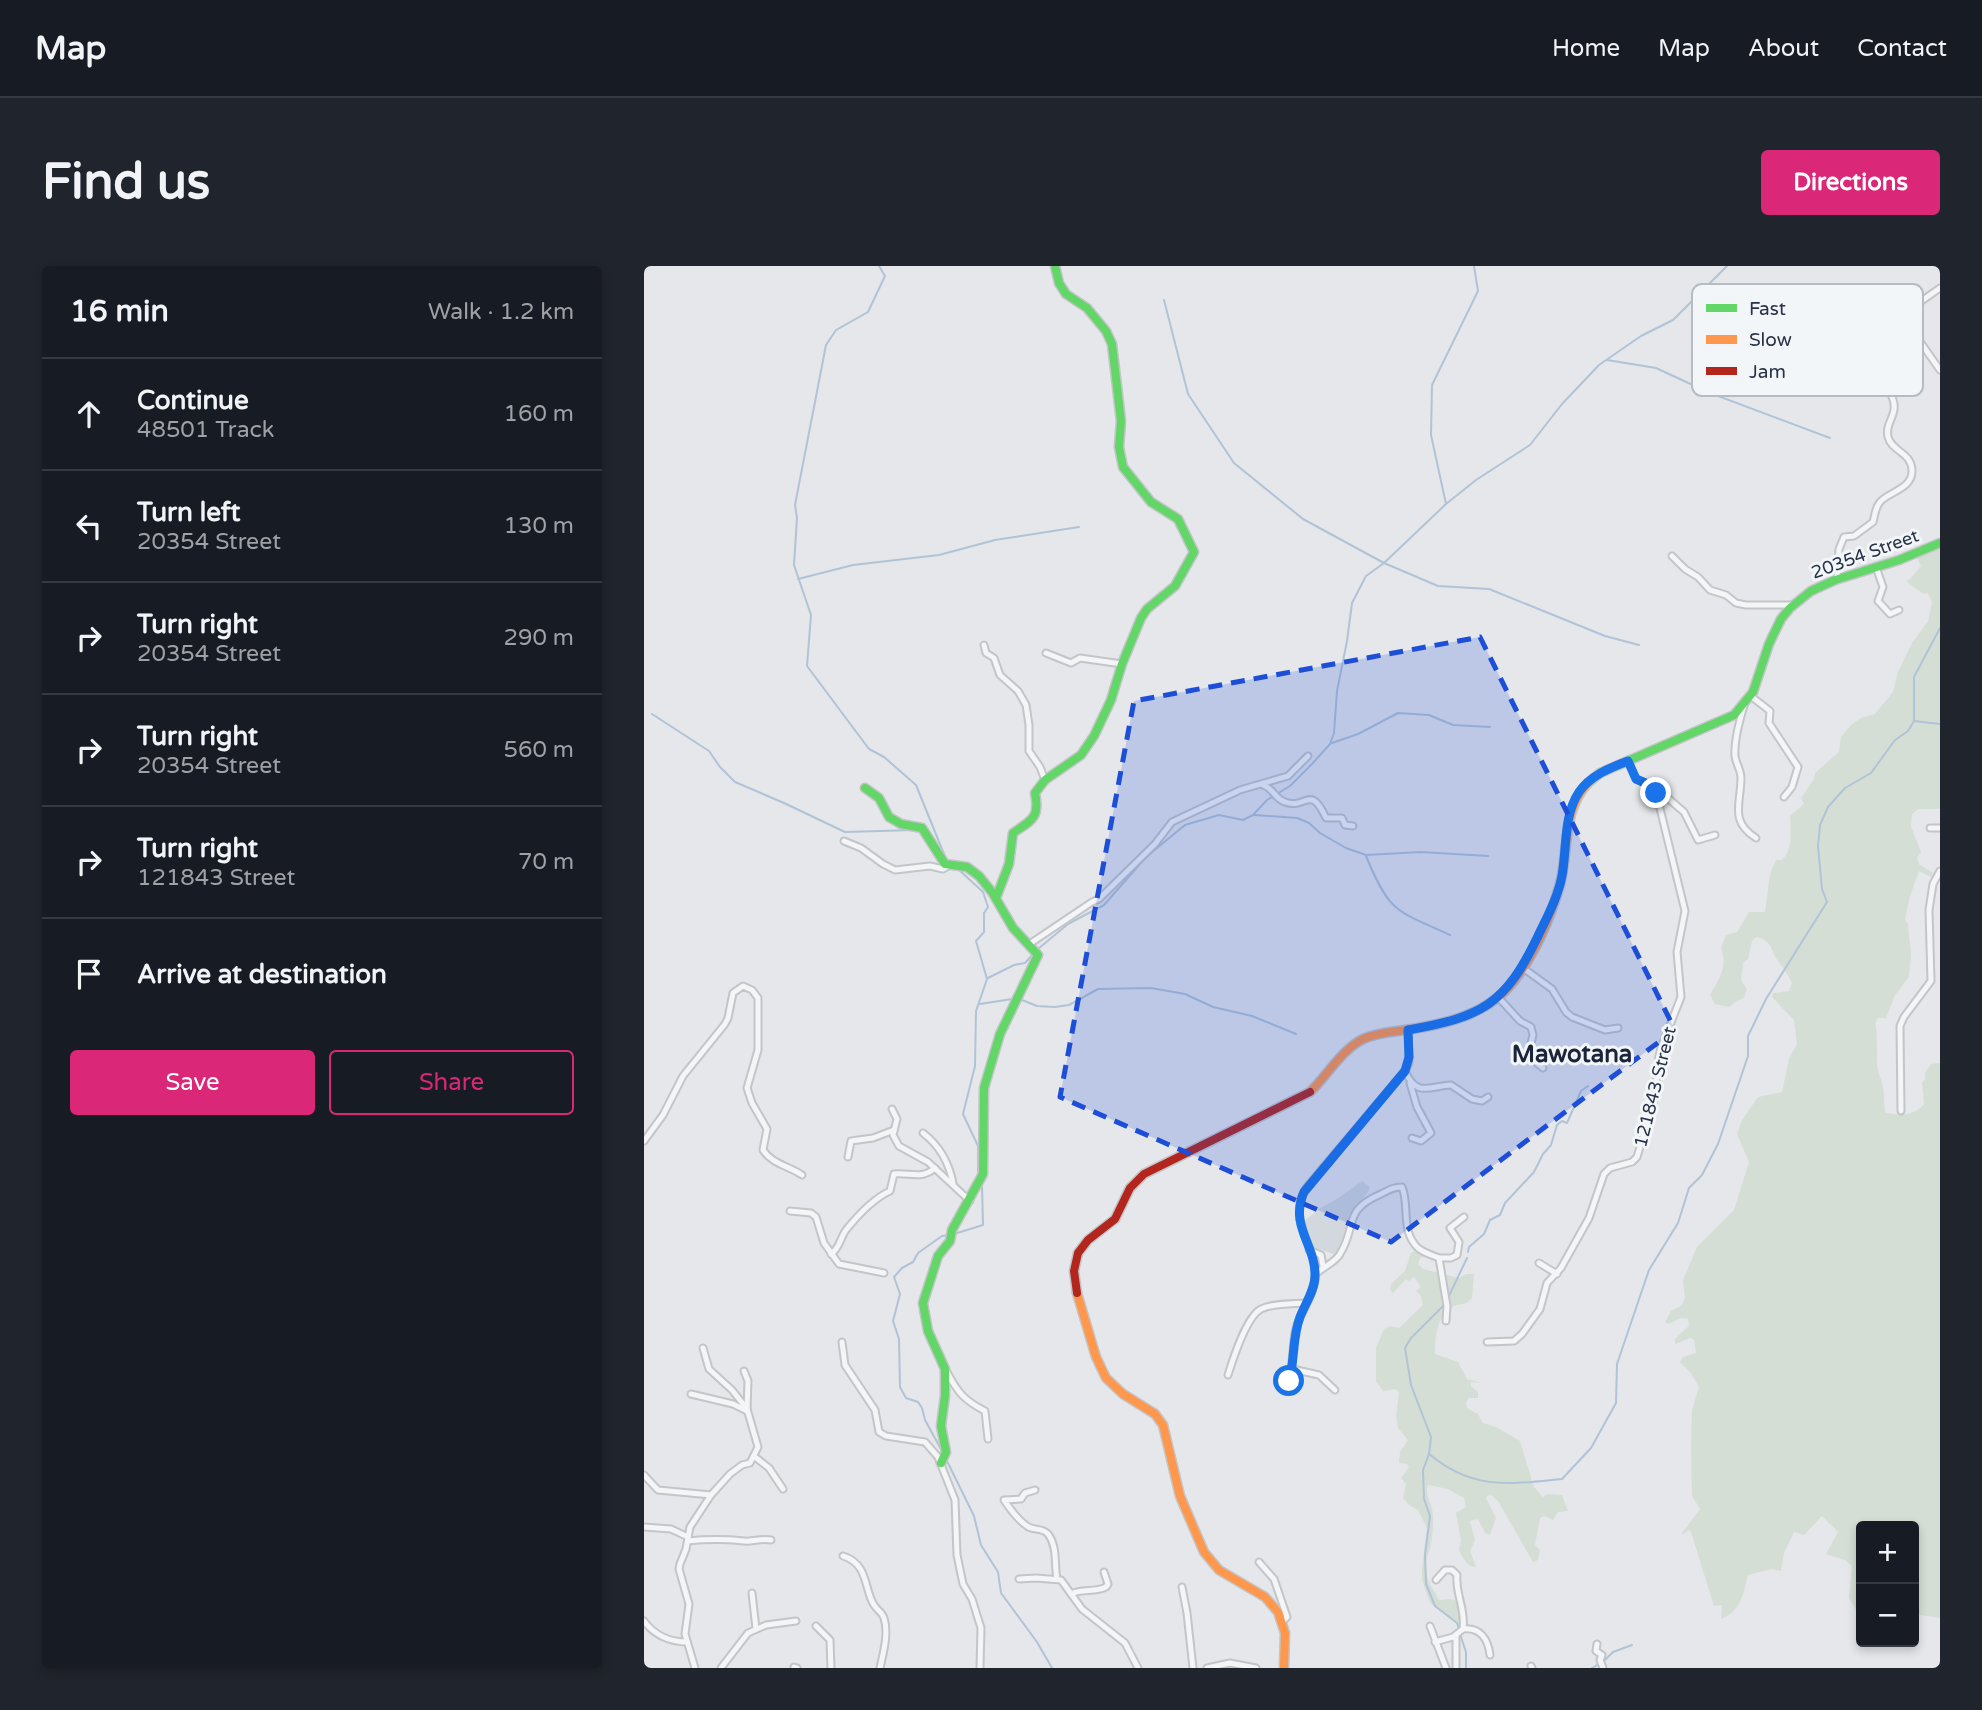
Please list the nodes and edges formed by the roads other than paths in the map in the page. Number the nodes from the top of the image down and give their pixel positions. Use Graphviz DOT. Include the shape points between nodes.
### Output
graph roads {
  1 [pos="1055,266"];
  2 [pos="1940,288"];
  3 [pos="1923,301"];
  4 [pos="1923,346"];
  5 [pos="1940,370"];
  6 [pos="1890,396"];
  7 [pos="1940,543"];
  8 [pos="1672,556"];
  9 [pos="1876,567"];
  10 [pos="1838,578"];
  11 [pos="1792,605"];
  12 [pos="1899,610"];
  13 [pos="984,645"];
  14 [pos="1046,653"];
  15 [pos="1122,664"];
  16 [pos="1752,697"];
  17 [pos="1744,706"];
  18 [pos="1308,755"];
  19 [pos="1628,761"];
  20 [pos="1045,779"];
  21 [pos="1260,784"];
  22 [pos="1652,786"];
  23 [pos="864,788"];
  24 [pos="1784,797"];
  25 [pos="1353,826"];
  26 [pos="1930,828"];
  27 [pos="1940,828"];
  28 [pos="1715,835"];
  29 [pos="1756,838"];
  30 [pos="844,841"];
  31 [pos="953,865"];
  32 [pos="1940,871"];
  33 [pos="996,898"];
  34 [pos="1035,948"];
  35 [pos="1522,968"];
  36 [pos="1931,981"];
  37 [pos="1939,983"];
  38 [pos="1498,998"];
  39 [pos="1618,1028"];
  40 [pos="1408,1030"];
  41 [pos="1543,1068"];
  42 [pos="1405,1071"];
  43 [pos="1409,1080"];
  44 [pos="1488,1097"];
  45 [pos="892,1109"];
  46 [pos="1901,1111"];
  47 [pos="894,1130"];
  48 [pos="923,1133"];
  49 [pos="1412,1138"];
  50 [pos="644,1141"];
  51 [pos="848,1157"];
  52 [pos="935,1168"];
  53 [pos="802,1175"];
  54 [pos="954,1184"];
  55 [pos="970,1200"];
  56 [pos="790,1211"];
  57 [pos="1464,1217"];
  58 [pos="1309,1250"];
  59 [pos="831,1254"];
  60 [pos="1439,1258"];
  61 [pos="1539,1263"];
  62 [pos="1323,1266"];
  63 [pos="884,1273"];
  64 [pos="1557,1274"];
  65 [pos="1315,1275"];
  66 [pos="1306,1303"];
  67 [pos="1446,1321"];
  68 [pos="842,1342"];
  69 [pos="1487,1342"];
  70 [pos="703,1348"];
  71 [pos="1292,1368"];
  72 [pos="945,1369"];
  73 [pos="744,1371"];
  74 [pos="1228,1375"];
  75 [pos="1285,1387"];
  76 [pos="1335,1390"];
  77 [pos="691,1394"];
  78 [pos="747,1410"];
  79 [pos="988,1439"];
  80 [pos="755,1457"];
  81 [pos="943,1458"];
  82 [pos="644,1475"];
  83 [pos="783,1489"];
  84 [pos="1035,1490"];
  85 [pos="711,1495"];
  86 [pos="644,1527"];
  87 [pos="688,1539"];
  88 [pos="771,1540"];
  89 [pos="843,1556"];
  90 [pos="1259,1562"];
  91 [pos="1104,1572"];
  92 [pos="1019,1579"];
  93 [pos="1057,1579"];
  94 [pos="1436,1580"];
  95 [pos="1182,1587"];
  96 [pos="752,1593"];
  97 [pos="1071,1594"];
  98 [pos="644,1620"];
  99 [pos="796,1621"];
  100 [pos="1282,1622"];
  101 [pos="816,1626"];
  102 [pos="1430,1626"];
  103 [pos="756,1629"];
  104 [pos="1460,1631"];
  105 [pos="687,1642"];
  106 [pos="1435,1642"];
  107 [pos="1597,1644"];
  108 [pos="1490,1655"];
  109 [pos="695,1668"];
  110 [pos="721,1668"];
  111 [pos="831,1668"];
  112 [pos="880,1668"];
  113 [pos="980,1668"];
  114 [pos="1138,1668"];
  115 [pos="1193,1668"];
  116 [pos="1207,1668"];
  117 [pos="1256,1668"];
  118 [pos="1284,1668"];
  119 [pos="1446,1668"];
  120 [pos="1455,1668"];
  121 [pos="1603,1668"];
  1 -- 15 [label="street" via="1066,294 1089,311 1112,344 1123,467 1152,502 1178,519 1194,552 1175,586 1143,614"];
  2 -- 3 [label="street"];
  4 -- 5 [label="street"];
  6 -- 10 [label="street" via="1895,412 1888,438 1909,459 1912,475 1900,490 1881,500 1873,522 1854,536 1844,537"];
  7 -- 9 [label="street, 20354 Street"];
  8 -- 11 [label="street" via="1710,590 1736,603"];
  9 -- 10 [label="street, 20354 Street"];
  9 -- 12 [label="street" via="1882,587 1878,601 1888,613"];
  10 -- 11 [label="street, 20354 Street"];
  11 -- 16 [label="street, 20354 Street" via="1773,636"];
  13 -- 20 [label="street" via="1000,675 1022,698 1029,751"];
  14 -- 15 [label="street" via="1071,663 1080,658"];
  15 -- 20 [label="street" via="1101,725 1088,746"];
  16 -- 17 [label="street, 20354 Street"];
  16 -- 24 [label="street" via="1770,711 1769,723 1798,767"];
  17 -- 19 [label="street, 20354 Street" via="1722,721"];
  17 -- 29 [label="street" via="1735,754 1741,774 1738,809 1742,825"];
  18 -- 21 [label="street" via="1292,773"];
  19 -- 22 [label="street, 121843 Street" via="1636,779"];
  19 -- 35 [label="street, 20354 Street" via="1591,779 1574,799 1558,893"];
  20 -- 33 [label="street" via="1035,793 1038,807 1034,819 1013,833 1007,870"];
  21 -- 25 [label="street" via="1283,802 1314,800 1326,818 1342,818 1345,825"];
  21 -- 34 [label="street" via="1172,822 1098,899"];
  22 -- 28 [label="street" via="1684,812 1698,840"];
  22 -- 64 [label="street, 121843 Street" via="1684,904 1677,952 1681,997 1661,1048 1655,1096 1638,1155 1605,1173 1591,1215"];
  23 -- 31 [label="street" via="879,798 892,820 922,828 941,860"];
  26 -- 27 [label="street"];
  30 -- 31 [label="street" via="895,870"];
  31 -- 33 [label="street" via="964,865 980,876"];
  32 -- 36 [label="street" via="1929,910"];
  33 -- 34 [label="street" via="1018,936"];
  34 -- 55 [label="street" via="1033,968 1000,1034 984,1088 980,1180"];
  35 -- 38 [label="street, 20354 Street"];
  35 -- 39 [label="street" via="1552,989 1572,1017 1605,1030"];
  36 -- 37 [label="street"];
  36 -- 46 [label="street" via="1900,1026"];
  38 -- 40 [label="street, 20354 Street" via="1464,1018"];
  38 -- 41 [label="street" via="1531,1027 1528,1056"];
  40 -- 42 [label="street"];
  40 -- 100 [label="street, 20354 Street" via="1359,1042 1338,1058 1303,1098 1144,1174 1132,1186 1115,1219 1085,1242 1075,1262 1076,1290 1100,1368 1116,1388 1149,1409 1163,1425 1180,1496 1204,1552 1228,1576 1265,1597"];
  42 -- 43 [label="street"];
  42 -- 58 [label="street" via="1304,1192 1299,1221"];
  43 -- 44 [label="street" via="1423,1089 1451,1085 1476,1101"];
  43 -- 49 [label="street" via="1431,1133 1421,1141"];
  45 -- 47 [label="street" via="897,1119"];
  47 -- 51 [label="street" via="851,1141"];
  47 -- 52 [label="street" via="899,1146"];
  48 -- 54 [label="street" via="942,1153"];
  50 -- 53 [label="street" via="683,1076 727,1021 733,993 743,986 758,998 758,1050 747,1088 767,1129 763,1150 772,1160"];
  52 -- 54 [label="street"];
  52 -- 59 [label="street" via="917,1176 894,1174 890,1191 873,1201"];
  54 -- 55 [label="street"];
  55 -- 72 [label="street" via="938,1256 923,1303 928,1331"];
  56 -- 59 [label="street" via="816,1217"];
  57 -- 60 [label="street" via="1450,1228 1458,1239 1457,1255"];
  58 -- 62 [label="street" via="1321,1255"];
  58 -- 65 [label="street"];
  59 -- 63 [label="street" via="842,1265"];
  60 -- 62 [label="street" via="1418,1248 1410,1236 1405,1196 1398,1187 1361,1204 1340,1256"];
  60 -- 67 [label="street"];
  61 -- 64 [label="street"];
  62 -- 65 [label="street"];
  64 -- 69 [label="street, 121843 Street" via="1547,1283 1542,1305 1522,1334 1509,1342"];
  65 -- 66 [label="street"];
  66 -- 71 [label="street" via="1295,1332"];
  66 -- 74 [label="street" via="1258,1310"];
  68 -- 81 [label="street" via="845,1365 875,1410 879,1432 925,1442"];
  70 -- 78 [label="street" via="709,1368"];
  71 -- 75 [label="street"];
  71 -- 76 [label="street" via="1319,1376"];
  72 -- 79 [label="street" via="962,1397 985,1411"];
  72 -- 81 [label="street"];
  73 -- 78 [label="street"];
  77 -- 78 [label="street"];
  78 -- 80 [label="street" via="758,1447"];
  80 -- 83 [label="street"];
  80 -- 85 [label="street"];
  81 -- 113 [label="street" via="955,1500 959,1568 981,1628"];
  82 -- 85 [label="street" via="658,1490"];
  84 -- 93 [label="street" via="1021,1499 1004,1500 1026,1526 1049,1535"];
  85 -- 87 [label="street" via="690,1527"];
  86 -- 87 [label="street" via="671,1529"];
  87 -- 88 [label="street"];
  87 -- 105 [label="street" via="679,1569 689,1604"];
  89 -- 112 [label="street" via="864,1575 872,1602 884,1618"];
  90 -- 100 [label="street" via="1274,1579 1287,1611"];
  91 -- 97 [label="street" via="1106,1587"];
  92 -- 93 [label="street"];
  93 -- 97 [label="street"];
  94 -- 104 [label="street" via="1445,1570 1457,1575 1456,1590 1465,1615"];
  95 -- 115 [label="street"];
  96 -- 103 [label="street"];
  97 -- 114 [label="street" via="1086,1613 1125,1643"];
  98 -- 105 [label="street" via="652,1631 669,1640"];
  99 -- 103 [label="street"];
  100 -- 118 [label="street"];
  101 -- 111 [label="street" via="830,1640"];
  102 -- 106 [label="street"];
  103 -- 110 [label="street" via="742,1639"];
  104 -- 106 [label="street"];
  104 -- 108 [label="street" via="1480,1632"];
  104 -- 120 [label="street"];
  105 -- 109 [label="street"];
  106 -- 119 [label="street"];
  107 -- 121 [label="street"];
  116 -- 117 [label="street" via="1230,1662"];
}
